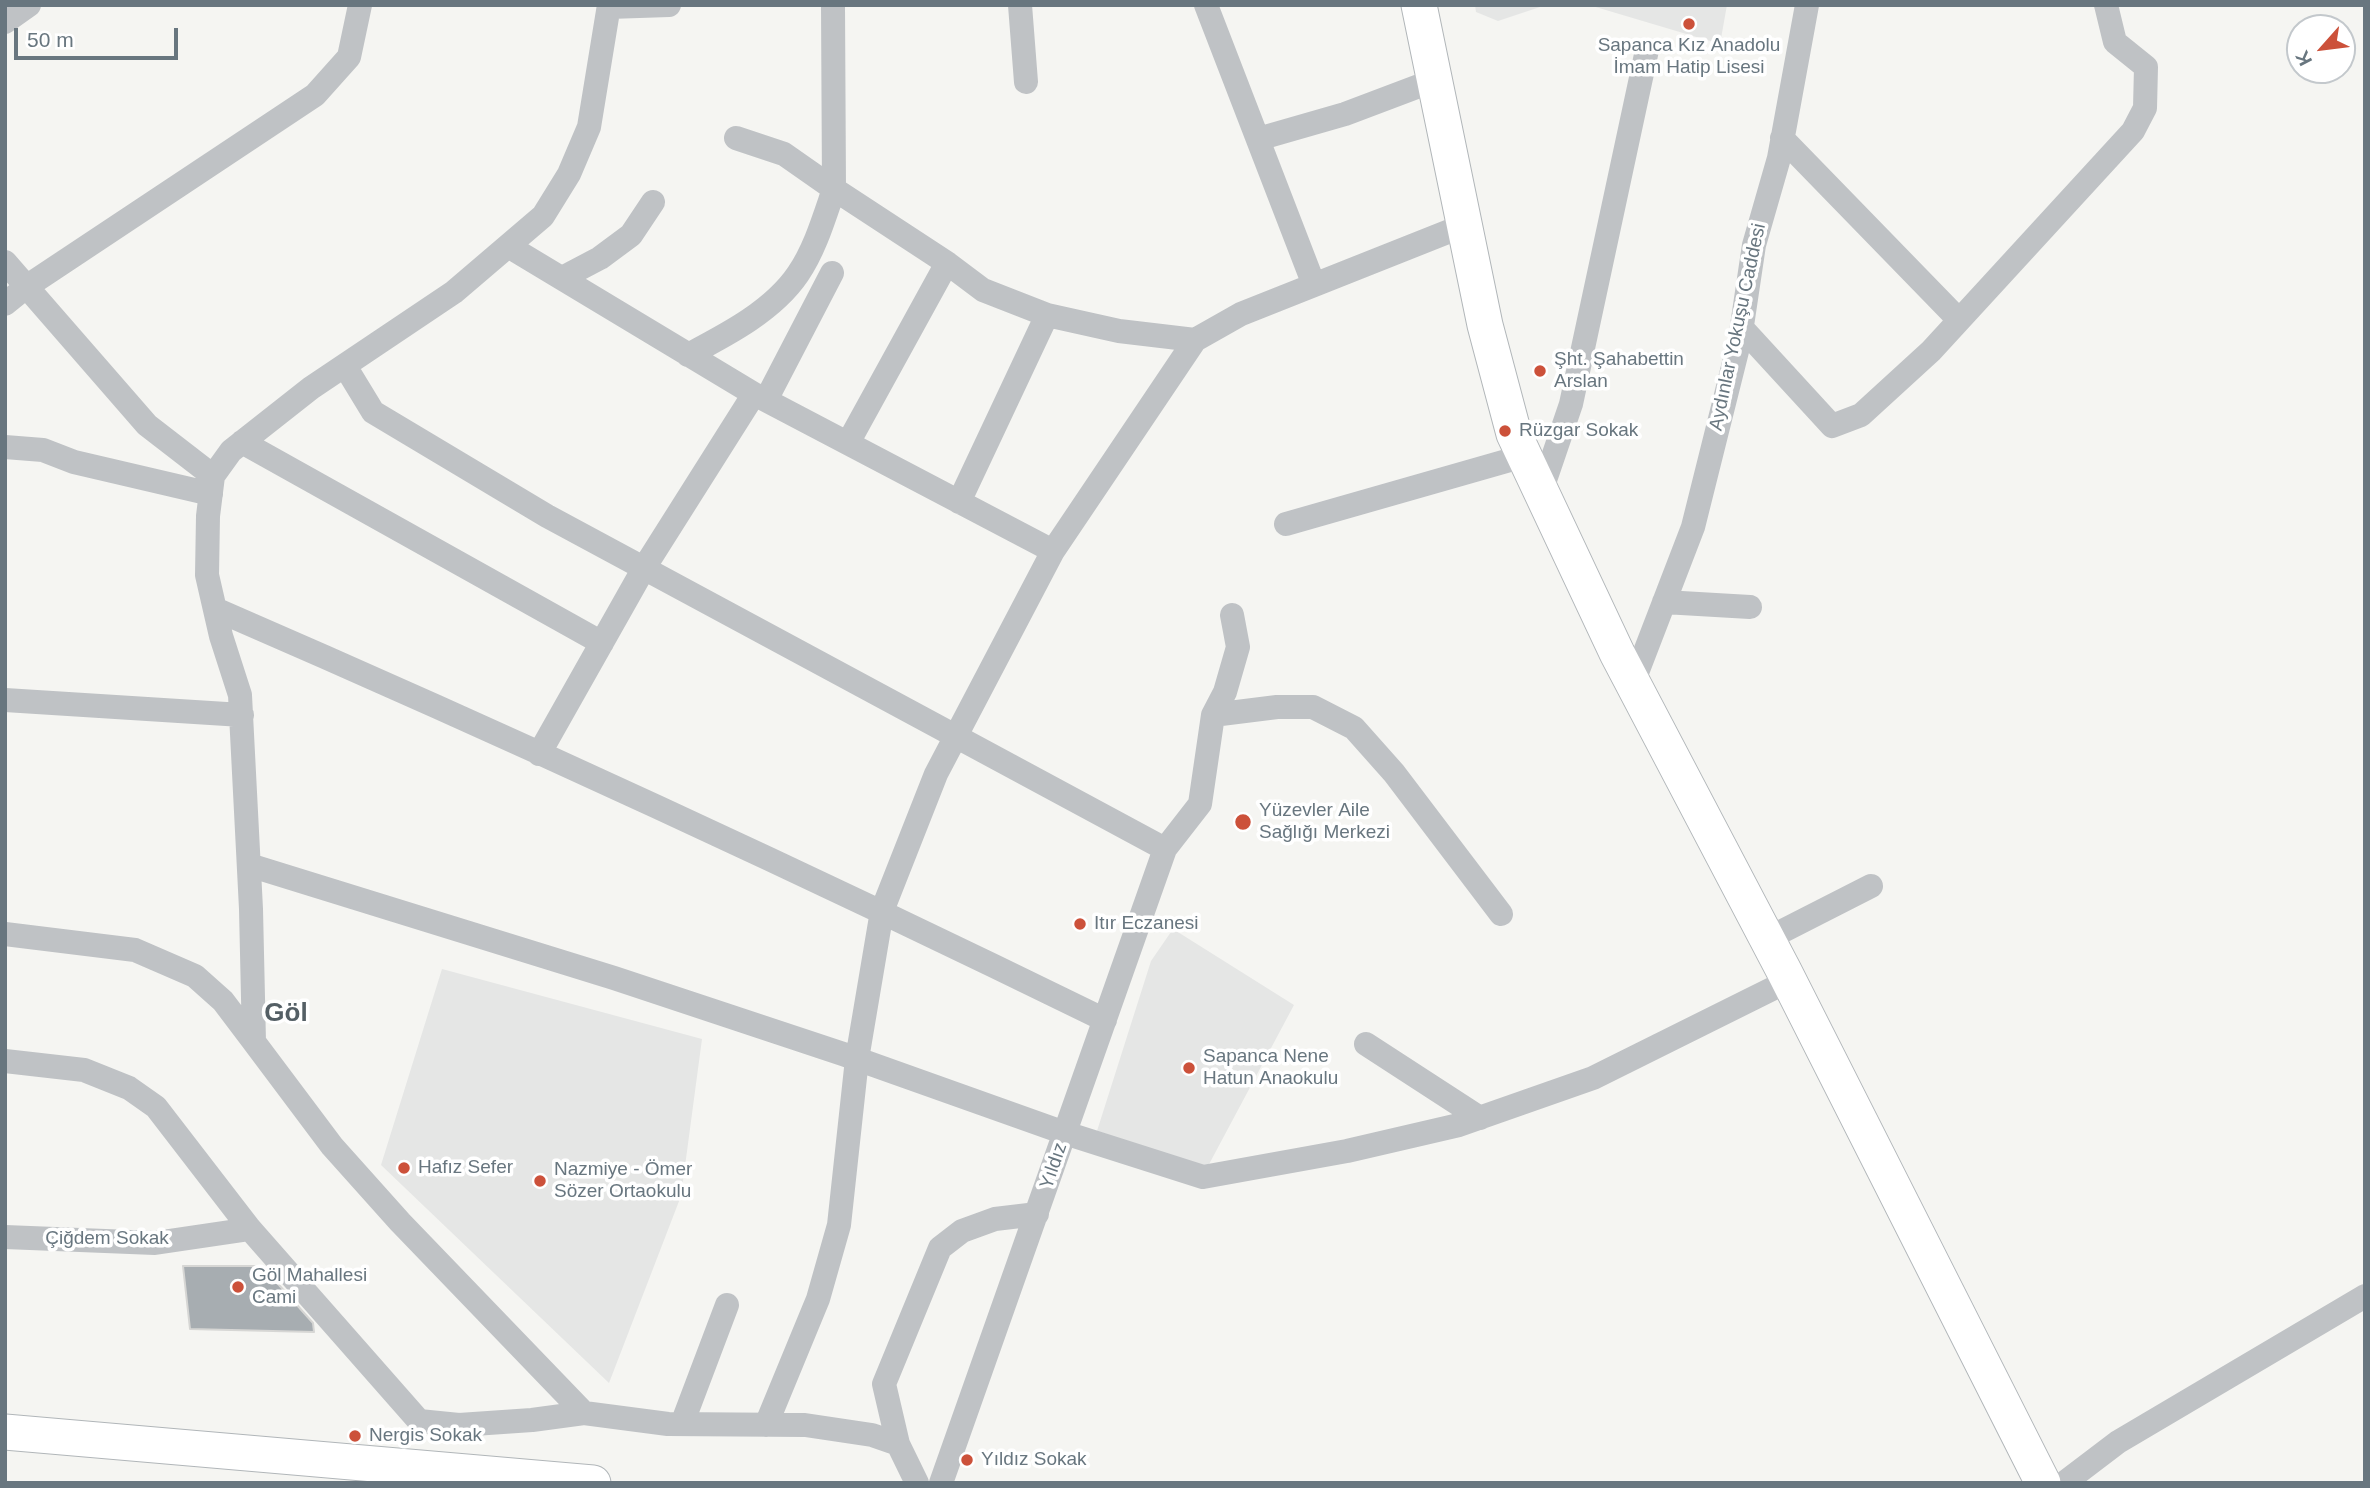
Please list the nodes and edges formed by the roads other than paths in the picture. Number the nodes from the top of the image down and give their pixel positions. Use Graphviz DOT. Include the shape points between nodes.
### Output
graph roads {
  1 [pos="29,5"];
  2 [pos="360,5"];
  3 [pos="669,5"];
  4 [pos="833,5"];
  5 [pos="1020,5"];
  6 [pos="1206,5"];
  7 [pos="1419,5"];
  8 [pos="1807,5"];
  9 [pos="2106,5"];
  10 [pos="609,6"];
  11 [pos="5,22"];
  12 [pos="1647,50"];
  13 [pos="1435,80"];
  14 [pos="1026,82"];
  15 [pos="736,138"];
  16 [pos="1782,138"];
  17 [pos="1258,139"];
  18 [pos="834,189"];
  19 [pos="653,202"];
  20 [pos="1465,225"];
  21 [pos="508,246"];
  22 [pos="5,262"];
  23 [pos="947,263"];
  24 [pos="832,273"];
  25 [pos="562,278"];
  26 [pos="1314,285"];
  27 [pos="26,286"];
  28 [pos="5,304"];
  29 [pos="1047,315"];
  30 [pos="1959,320"];
  31 [pos="1742,328"];
  32 [pos="1195,340"];
  33 [pos="688,355"];
  34 [pos="345,366"];
  35 [pos="760,397"];
  36 [pos="242,442"];
  37 [pos="848,443"];
  38 [pos="5,447"];
  39 [pos="1524,456"];
  40 [pos="212,485"];
  41 [pos="1541,492"];
  42 [pos="960,502"];
  43 [pos="1286,524"];
  44 [pos="1053,551"];
  45 [pos="644,568"];
  46 [pos="1664,603"];
  47 [pos="1750,607"];
  48 [pos="215,609"];
  49 [pos="1231,615"];
  50 [pos="602,643"];
  51 [pos="1633,682"];
  52 [pos="5,700"];
  53 [pos="242,715"];
  54 [pos="1213,715"];
  55 [pos="956,736"];
  56 [pos="539,754"];
  57 [pos="1165,849"];
  58 [pos="249,865"];
  59 [pos="1871,886"];
  60 [pos="882,911"];
  61 [pos="1501,914"];
  62 [pos="5,934"];
  63 [pos="1767,939"];
  64 [pos="1788,981"];
  65 [pos="1105,1020"];
  66 [pos="254,1042"];
  67 [pos="1366,1045"];
  68 [pos="857,1059"];
  69 [pos="5,1061"];
  70 [pos="1480,1118"];
  71 [pos="1065,1133"];
  72 [pos="1037,1214"];
  73 [pos="250,1229"];
  74 [pos="5,1237"];
  75 [pos="2365,1296"];
  76 [pos="727,1305"];
  77 [pos="584,1413"];
  78 [pos="681,1424"];
  79 [pos="766,1425"];
  80 [pos="5,1432"];
  81 [pos="898,1444"];
  82 [pos="593,1483"];
  83 [pos="917,1483"];
  84 [pos="941,1483"];
  85 [pos="2043,1483"];
  86 [pos="2064,1483"];
  1 -- 11 [label="street"];
  2 -- 27 [label="street" via="349,57 315,95"];
  3 -- 10 [label="street"];
  4 -- 18 [label="street"];
  5 -- 14 [label="street"];
  6 -- 17 [label="street"];
  7 -- 13 [label="street"];
  8 -- 16 [label="street, Aydınlar Yokuşu Caddesi"];
  9 -- 30 [label="street" via="2115,42 2146,67 2145,108 2133,131"];
  10 -- 21 [label="street" via="589,127 569,174 543,216"];
  12 -- 41 [label="street" via="1571,404"];
  13 -- 17 [label="street" via="1345,114"];
  13 -- 20 [label="street"];
  15 -- 18 [label="street" via="784,154"];
  16 -- 30 [label="street"];
  16 -- 31 [label="street, Aydınlar Yokuşu Caddesi" via="1754,244"];
  17 -- 26 [label="street"];
  18 -- 23 [label="street"];
  18 -- 33 [label="street" via="817,238 797,275 764,309"];
  19 -- 25 [label="street" via="631,235"];
  20 -- 26 [label="street"];
  20 -- 39 [label="street" via="1485,326"];
  21 -- 25 [label="street"];
  21 -- 34 [label="street" via="454,292"];
  22 -- 27 [label="street"];
  23 -- 29 [label="street" via="984,290"];
  23 -- 37 [label="street"];
  24 -- 35 [label="street"];
  25 -- 33 [label="street"];
  26 -- 32 [label="street" via="1241,314"];
  27 -- 28 [label="street"];
  27 -- 40 [label="street" via="147,425"];
  29 -- 32 [label="street" via="1119,331"];
  29 -- 42 [label="street"];
  30 -- 31 [label="street" via="1861,415 1832,426"];
  31 -- 46 [label="street, Aydınlar Yokuşu Caddesi" via="1693,527"];
  32 -- 44 [label="street"];
  33 -- 35 [label="street"];
  34 -- 36 [label="street"];
  34 -- 45 [label="street" via="373,412"];
  35 -- 37 [label="street"];
  35 -- 45 [label="street"];
  36 -- 40 [label="street" via="231,451"];
  36 -- 50 [label="street"];
  37 -- 42 [label="street"];
  38 -- 40 [label="street" via="43,450 74,462"];
  39 -- 41 [label="street"];
  39 -- 43 [label="street"];
  40 -- 48 [label="street" via="207,575"];
  41 -- 51 [label="street"];
  42 -- 44 [label="street"];
  44 -- 55 [label="street"];
  45 -- 50 [label="street"];
  45 -- 55 [label="street"];
  46 -- 47 [label="street"];
  46 -- 51 [label="street, Aydınlar Yokuşu Caddesi"];
  48 -- 53 [label="street"];
  48 -- 56 [label="street"];
  49 -- 54 [label="street, Yıldız" via="1238,647"];
  50 -- 56 [label="street"];
  51 -- 63 [label="street"];
  52 -- 53 [label="street"];
  53 -- 58 [label="street"];
  54 -- 57 [label="street, Yıldız" via="1200,804"];
  54 -- 61 [label="street" via="1313,706 1354,728"];
  55 -- 57 [label="street"];
  55 -- 60 [label="street" via="936,774"];
  56 -- 60 [label="street"];
  57 -- 65 [label="street, Yıldız"];
  58 -- 66 [label="street"];
  58 -- 68 [label="street"];
  59 -- 63 [label="street"];
  60 -- 65 [label="street"];
  60 -- 68 [label="street"];
  62 -- 66 [label="street" via="135,950 159,960 195,976 223,1001"];
  63 -- 64 [label="street"];
  64 -- 70 [label="street" via="1593,1078"];
  64 -- 85 [label="street"];
  65 -- 71 [label="street, Yıldız"];
  66 -- 77 [label="street" via="340,1156"];
  67 -- 70 [label="street"];
  68 -- 71 [label="street"];
  68 -- 79 [label="street" via="839,1225 818,1299"];
  69 -- 73 [label="street" via="85,1070 129,1088 156,1107"];
  70 -- 71 [label="street" via="1347,1151 1203,1177"];
  71 -- 72 [label="street, Yıldız"];
  72 -- 81 [label="street" via="995,1219 962,1231 940,1248 884,1384"];
  72 -- 84 [label="street, Yıldız"];
  73 -- 74 [label="street, Çiğdem Sokak" via="155,1242"];
  73 -- 77 [label="street" via="419,1421 459,1425"];
  75 -- 86 [label="street" via="2118,1442"];
  76 -- 78 [label="street"];
  77 -- 78 [label="street"];
  78 -- 79 [label="street"];
  79 -- 81 [label="street" via="805,1425 872,1435"];
  80 -- 82 [label="street"];
  81 -- 83 [label="street"];
}
